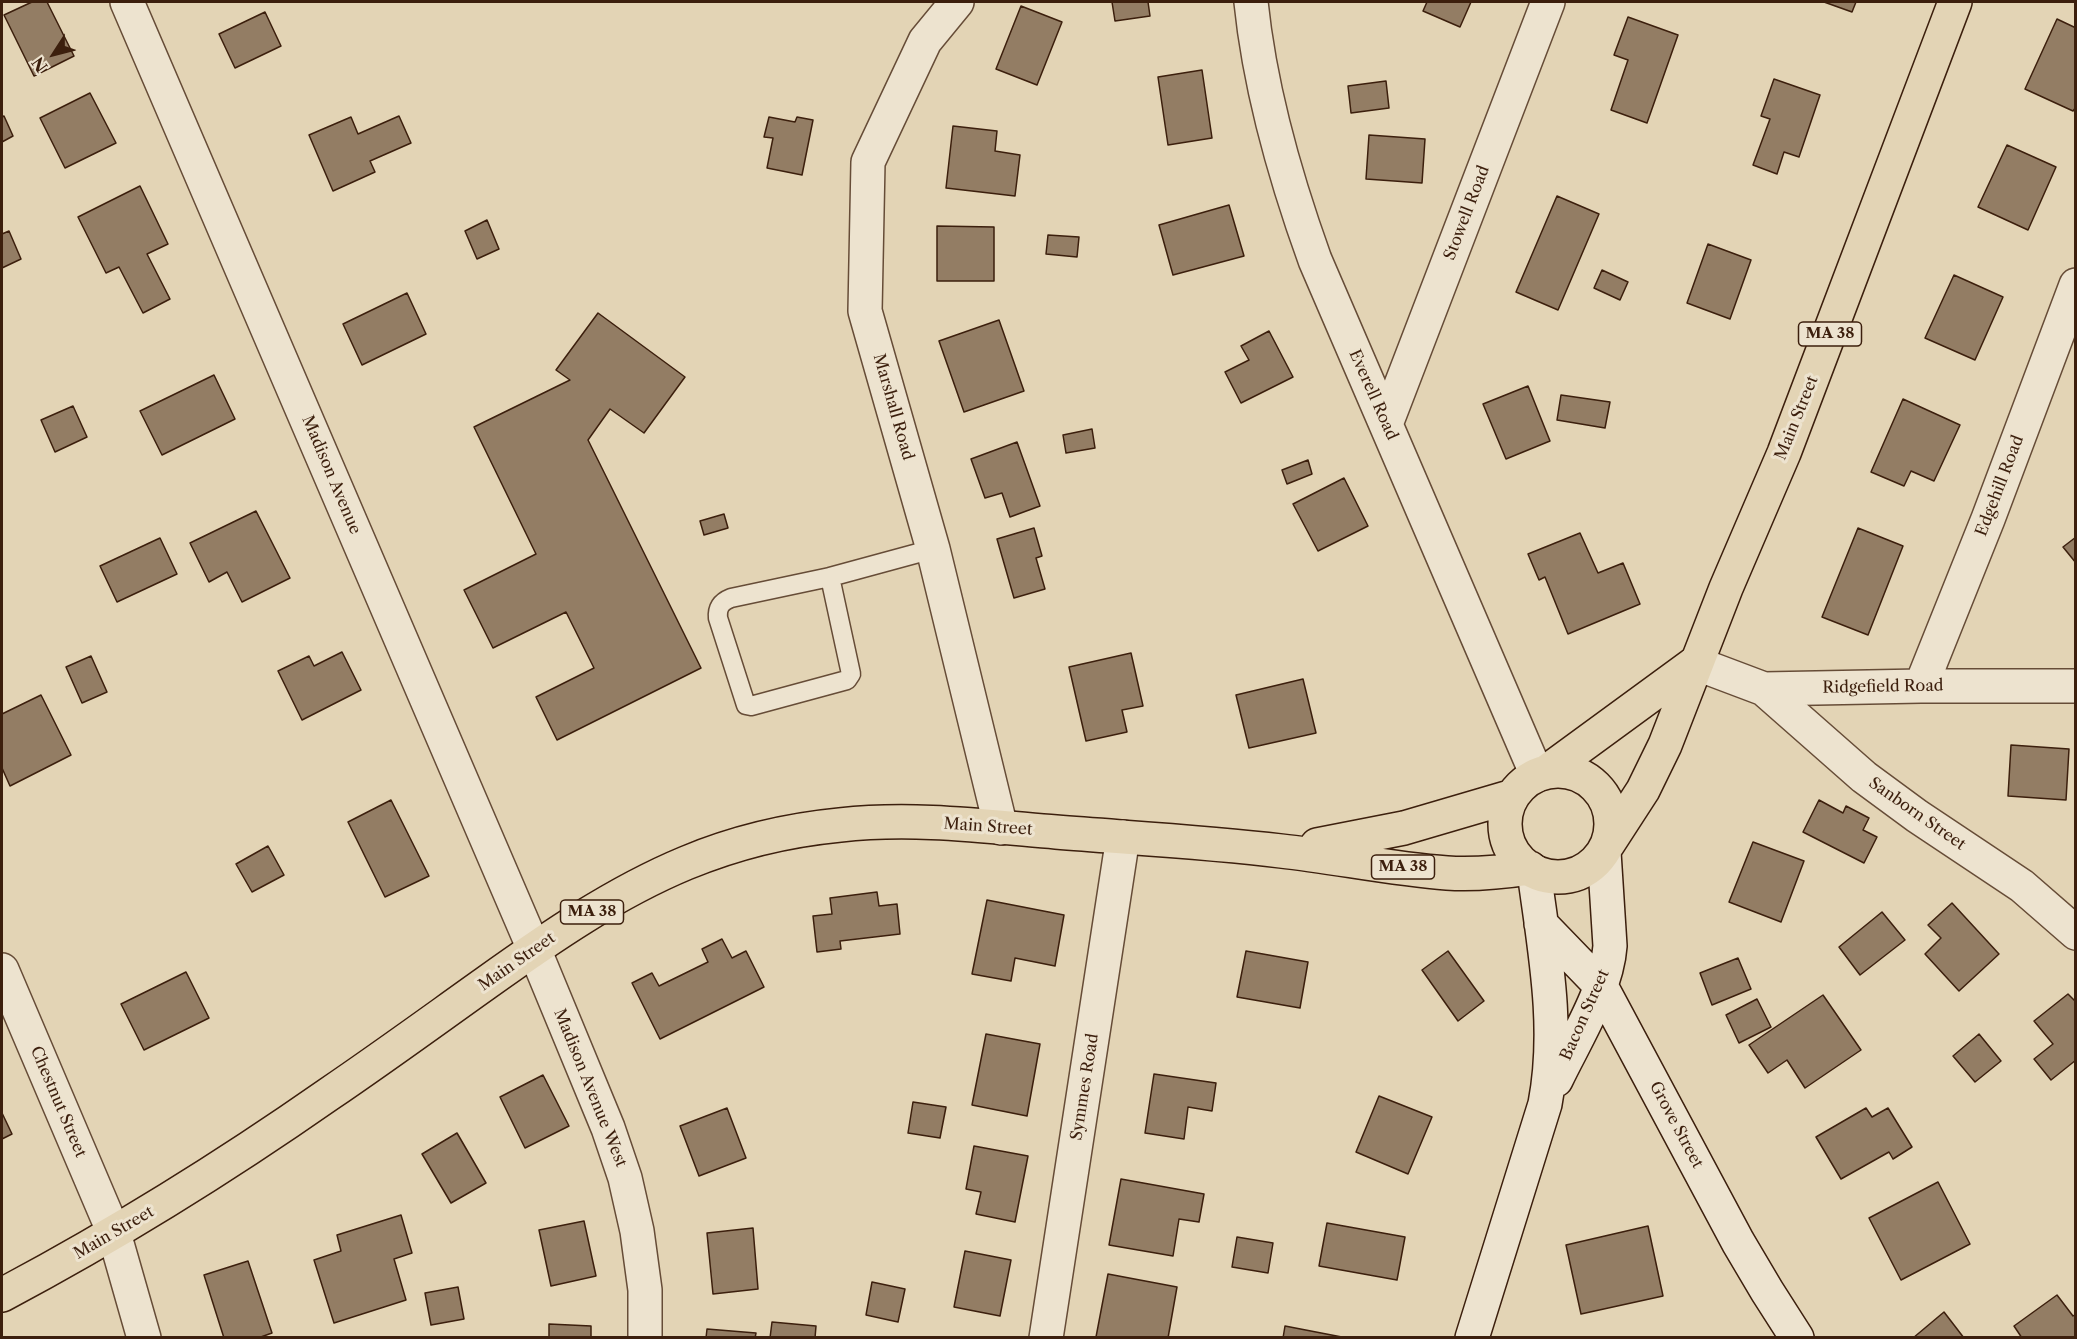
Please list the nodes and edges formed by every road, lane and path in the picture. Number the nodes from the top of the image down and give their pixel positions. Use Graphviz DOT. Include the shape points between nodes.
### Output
graph roads {
  1 [pos="127,2"];
  2 [pos="957,2"];
  3 [pos="1251,2"];
  4 [pos="1548,2"];
  5 [pos="1955,2"];
  6 [pos="2075,288"];
  7 [pos="1386,424"];
  8 [pos="933,549"];
  9 [pos="830,577"];
  10 [pos="1695,663"];
  11 [pos="1921,686"];
  12 [pos="2076,686"];
  13 [pos="1764,689"];
  14 [pos="1542,773"];
  15 [pos="1513,796"];
  16 [pos="1000,828"];
  17 [pos="1123,837"];
  18 [pos="1606,848"];
  19 [pos="1277,850"];
  20 [pos="1532,870"];
  21 [pos="2070,919"];
  22 [pos="1541,924"];
  23 [pos="534,949"];
  24 [pos="2,970"];
  25 [pos="1601,986"];
  26 [pos="1545,1104"];
  27 [pos="114,1233"];
  28 [pos="2,1295"];
  29 [pos="144,1338"];
  30 [pos="645,1338"];
  31 [pos="1046,1338"];
  32 [pos="1472,1338"];
  33 [pos="1797,1338"];
  1 -- 23 [label="street, Madison Avenue"];
  2 -- 8 [label="street, Marshall Road" via="925,41 868,162 865,311"];
  3 -- 7 [label="street, Everell Road" via="1271,115 1294,201 1326,287"];
  4 -- 7 [label="street, Stowell Road"];
  5 -- 10 [label="main road, Main Street / MA 38" via="1792,431"];
  6 -- 11 [label="street, Edgehill Road"];
  7 -- 14 [label="street, Everell Road"];
  8 -- 9 [label="lane"];
  8 -- 16 [label="street, Marshall Road"];
  9 -- 9 [label="lane" via="731,598 719,606 718,618 746,705 850,678"];
  10 -- 13 [label="street, Ridgefield Road"];
  10 -- 14 [label="main road, MA 38"];
  10 -- 18 [label="main road, Main Street / MA 38" via="1656,766"];
  11 -- 12 [label="street, Ridgefield Road"];
  11 -- 13 [label="street, Ridgefield Road"];
  13 -- 21 [label="street, Sanborn Street" via="1864,777"];
  14 -- 15 [label="main road, MA 38" via="1522,785"];
  14 -- 18 [label="main road" via="1560,770 1579,775 1602,793 1611,820"];
  15 -- 19 [label="main road, Main Street / MA 38" via="1395,831"];
  15 -- 20 [label="main road" via="1506,817 1507,836 1516,856"];
  16 -- 17 [label="main road, Main Street / MA 38"];
  16 -- 23 [label="main road, Main Street / MA 38" via="861,823 812,829 738,846 661,875"];
  17 -- 19 [label="main road, Main Street / MA 38"];
  17 -- 31 [label="street, Symmes Road"];
  18 -- 20 [label="main road, MA 38" via="1591,866 1566,877"];
  18 -- 25 [label="street, Bacon Street" via="1610,946"];
  19 -- 20 [label="main road, Main Street / MA 38" via="1446,873"];
  20 -- 22 [label="street, Bacon Street"];
  22 -- 25 [label="street, Grove Street"];
  22 -- 26 [label="street, Bacon Street" via="1552,1015 1550,1079"];
  23 -- 27 [label="main road, Main Street / MA 38" via="290,1121"];
  23 -- 30 [label="street, Madison Avenue West" via="625,1178 642,1260"];
  24 -- 27 [label="street, Chestnut Street"];
  25 -- 26 [label="street, Bacon Street"];
  25 -- 33 [label="street, Grove Street" via="1748,1259"];
  26 -- 32 [label="street, Bacon Street"];
  27 -- 28 [label="main road, Main Street / MA 38"];
  27 -- 29 [label="street, Chestnut Street"];
}
